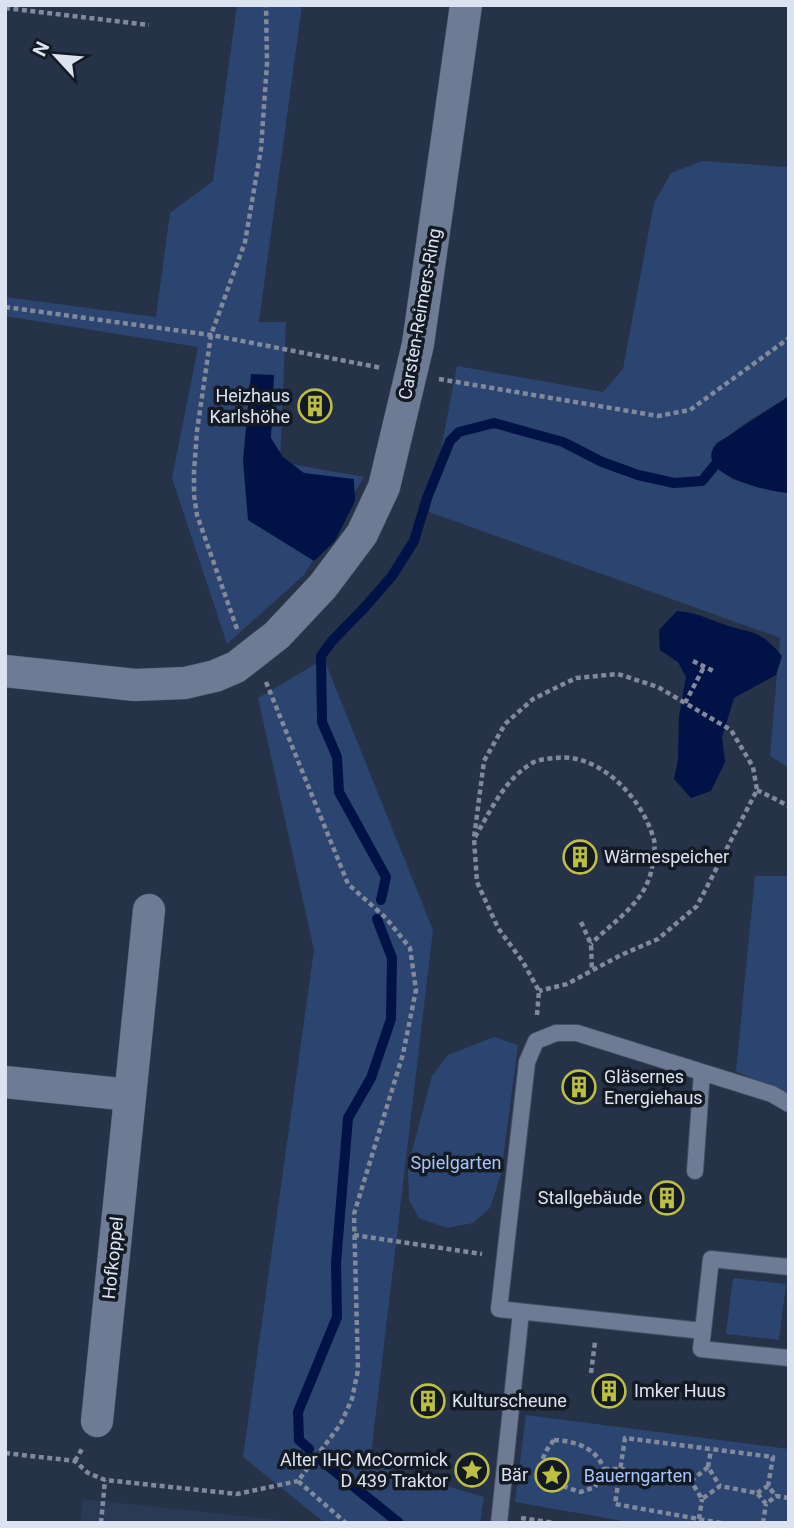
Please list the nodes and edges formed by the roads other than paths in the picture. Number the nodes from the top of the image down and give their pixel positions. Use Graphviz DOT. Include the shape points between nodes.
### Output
graph roads {
  1 [pos="466,5"];
  2 [pos="5,671"];
  3 [pos="149,910"];
  4 [pos="702,1072"];
  5 [pos="5,1082"];
  6 [pos="130,1095"];
  7 [pos="789,1104"];
  8 [pos="695,1171"];
  9 [pos="789,1267"];
  10 [pos="521,1312"];
  11 [pos="703,1331"];
  12 [pos="789,1358"];
  13 [pos="97,1421"];
  14 [pos="499,1519"];
  1 -- 2 [label="street, Carsten-Reimers-Ring" via="412,374 384,487 362,534 300,613 251,657 215,676 185,683 135,685"];
  3 -- 6 [label="street, Hofkoppel"];
  4 -- 7 [label="lane" via="772,1094"];
  4 -- 8 [label="lane"];
  4 -- 10 [label="lane" via="577,1033 556,1033 536,1041 527,1062 499,1309"];
  5 -- 6 [label="street"];
  6 -- 13 [label="street, Hofkoppel"];
  9 -- 11 [label="lane" via="711,1258"];
  10 -- 11 [label="lane"];
  10 -- 14 [label="lane"];
  11 -- 12 [label="lane" via="701,1349"];
}
